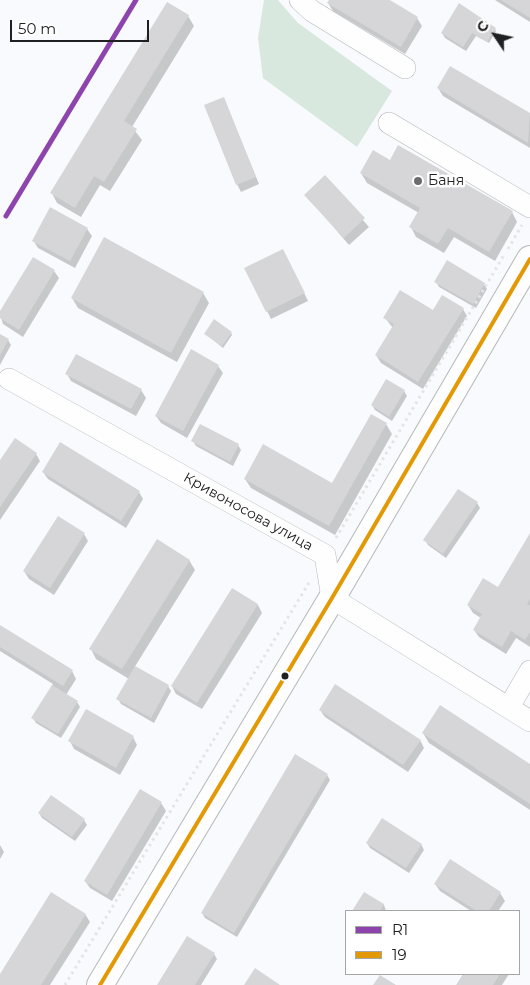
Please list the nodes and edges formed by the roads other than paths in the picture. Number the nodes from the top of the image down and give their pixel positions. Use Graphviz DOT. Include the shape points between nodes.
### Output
graph roads {
  1 [pos="306,2"];
  2 [pos="405,68"];
  3 [pos="389,123"];
  4 [pos="527,214"];
  5 [pos="530,259"];
  6 [pos="9,379"];
  7 [pos="332,598"];
  8 [pos="530,670"];
  9 [pos="509,707"];
  10 [pos="530,721"];
  11 [pos="100,985"];
  1 -- 2 [label="street"];
  3 -- 4 [label="street"];
  5 -- 7 [label="main road"];
  6 -- 7 [label="street, Кривоносова улица" via="325,555"];
  7 -- 9 [label="street"];
  7 -- 11 [label="main road"];
  8 -- 9 [label="street"];
  9 -- 10 [label="street"];
}
